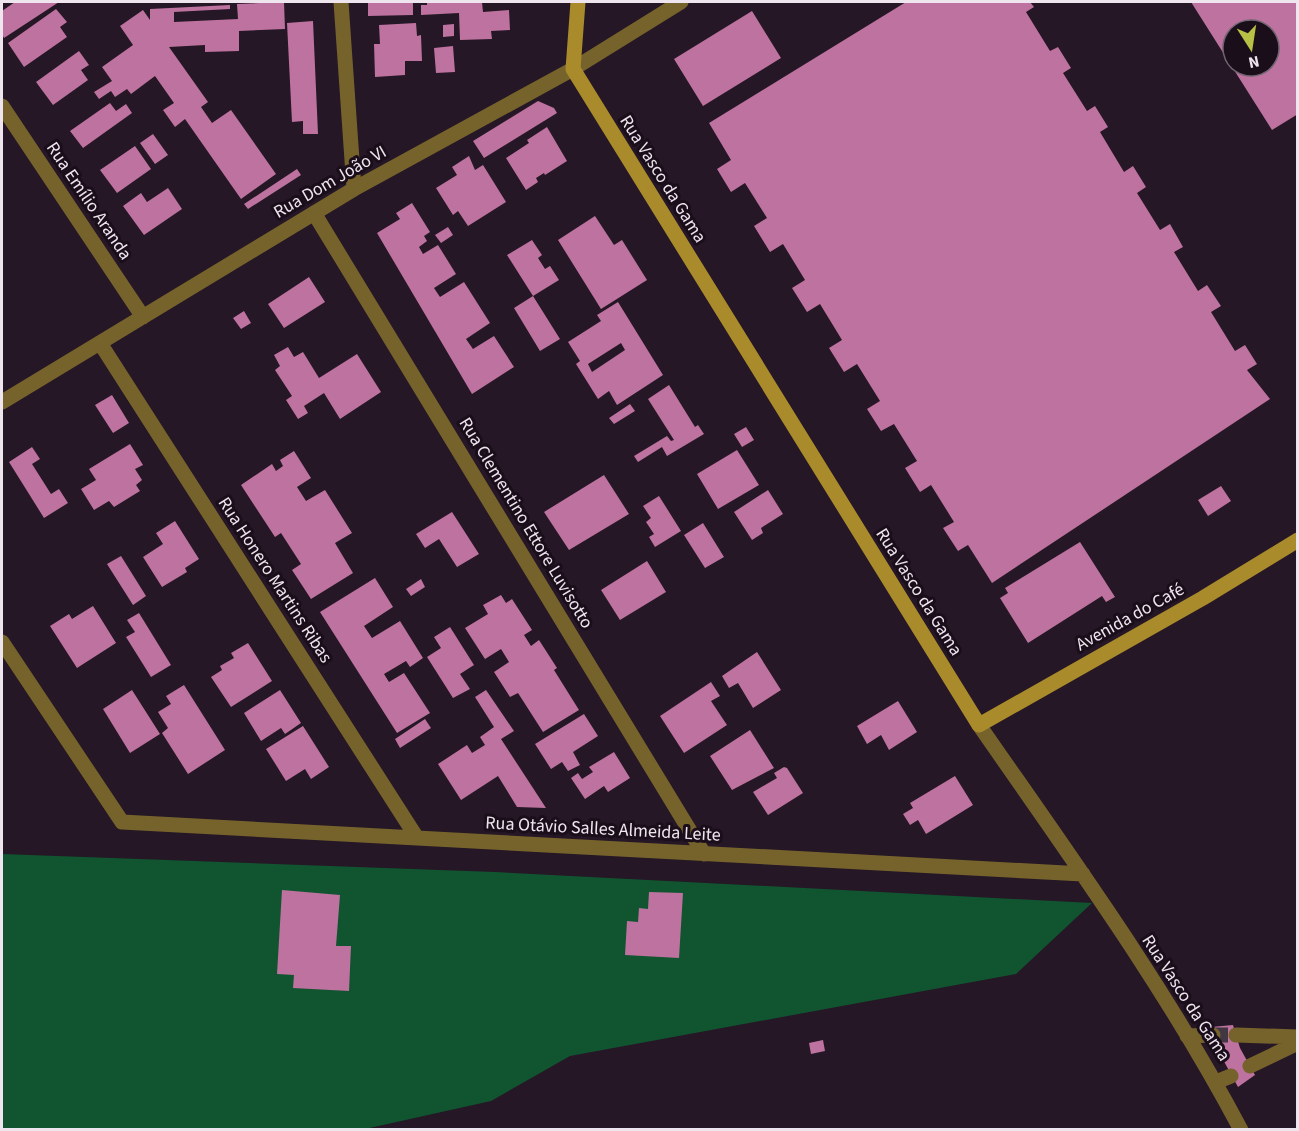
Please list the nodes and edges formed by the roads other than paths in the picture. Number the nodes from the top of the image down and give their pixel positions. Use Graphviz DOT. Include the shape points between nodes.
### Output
graph roads {
  1 [pos="341,2"];
  2 [pos="578,2"];
  3 [pos="681,2"];
  4 [pos="573,69"];
  5 [pos="2,106"];
  6 [pos="354,189"];
  7 [pos="314,213"];
  8 [pos="144,317"];
  9 [pos="100,343"];
  10 [pos="2,402"];
  11 [pos="1298,540"];
  12 [pos="2,642"];
  13 [pos="979,725"];
  14 [pos="417,838"];
  15 [pos="704,854"];
  16 [pos="1083,874"];
  17 [pos="1213,1035"];
  18 [pos="1236,1035"];
  19 [pos="1187,1036"];
  20 [pos="1298,1036"];
  21 [pos="1298,1043"];
  22 [pos="1250,1066"];
  23 [pos="1231,1076"];
  24 [pos="1216,1082"];
  25 [pos="1241,1130"];
  1 -- 6 [label="street"];
  2 -- 4 [label="street"];
  3 -- 4 [label="street, Rua Dom João VI"];
  4 -- 6 [label="street, Rua Dom João VI"];
  4 -- 13 [label="street, Rua Vasco da Gama"];
  5 -- 8 [label="street, Rua Emílio Aranda"];
  6 -- 7 [label="street, Rua Dom João VI"];
  7 -- 8 [label="street, Rua Dom João VI"];
  7 -- 15 [label="street, Rua Clementino Ettore Luvisotto"];
  8 -- 9 [label="street, Rua Dom João VI"];
  9 -- 10 [label="street, Rua Dom João VI"];
  9 -- 14 [label="street, Rua Honero Martins Ribas"];
  11 -- 13 [label="street, Avenida do Café"];
  12 -- 14 [label="street, Rua Otávio Salles Almeida Leite" via="122,822"];
  13 -- 16 [label="street, Rua Vasco da Gama"];
  14 -- 15 [label="street, Rua Otávio Salles Almeida Leite"];
  15 -- 16 [label="street, Rua Otávio Salles Almeida Leite"];
  16 -- 19 [label="street, Rua Vasco da Gama"];
  17 -- 19 [label="street"];
  18 -- 20 [label="street"];
  19 -- 24 [label="street, Rua Vasco da Gama"];
  21 -- 22 [label="street"];
  23 -- 24 [label="street"];
  24 -- 25 [label="street, Rua Vasco da Gama"];
}
